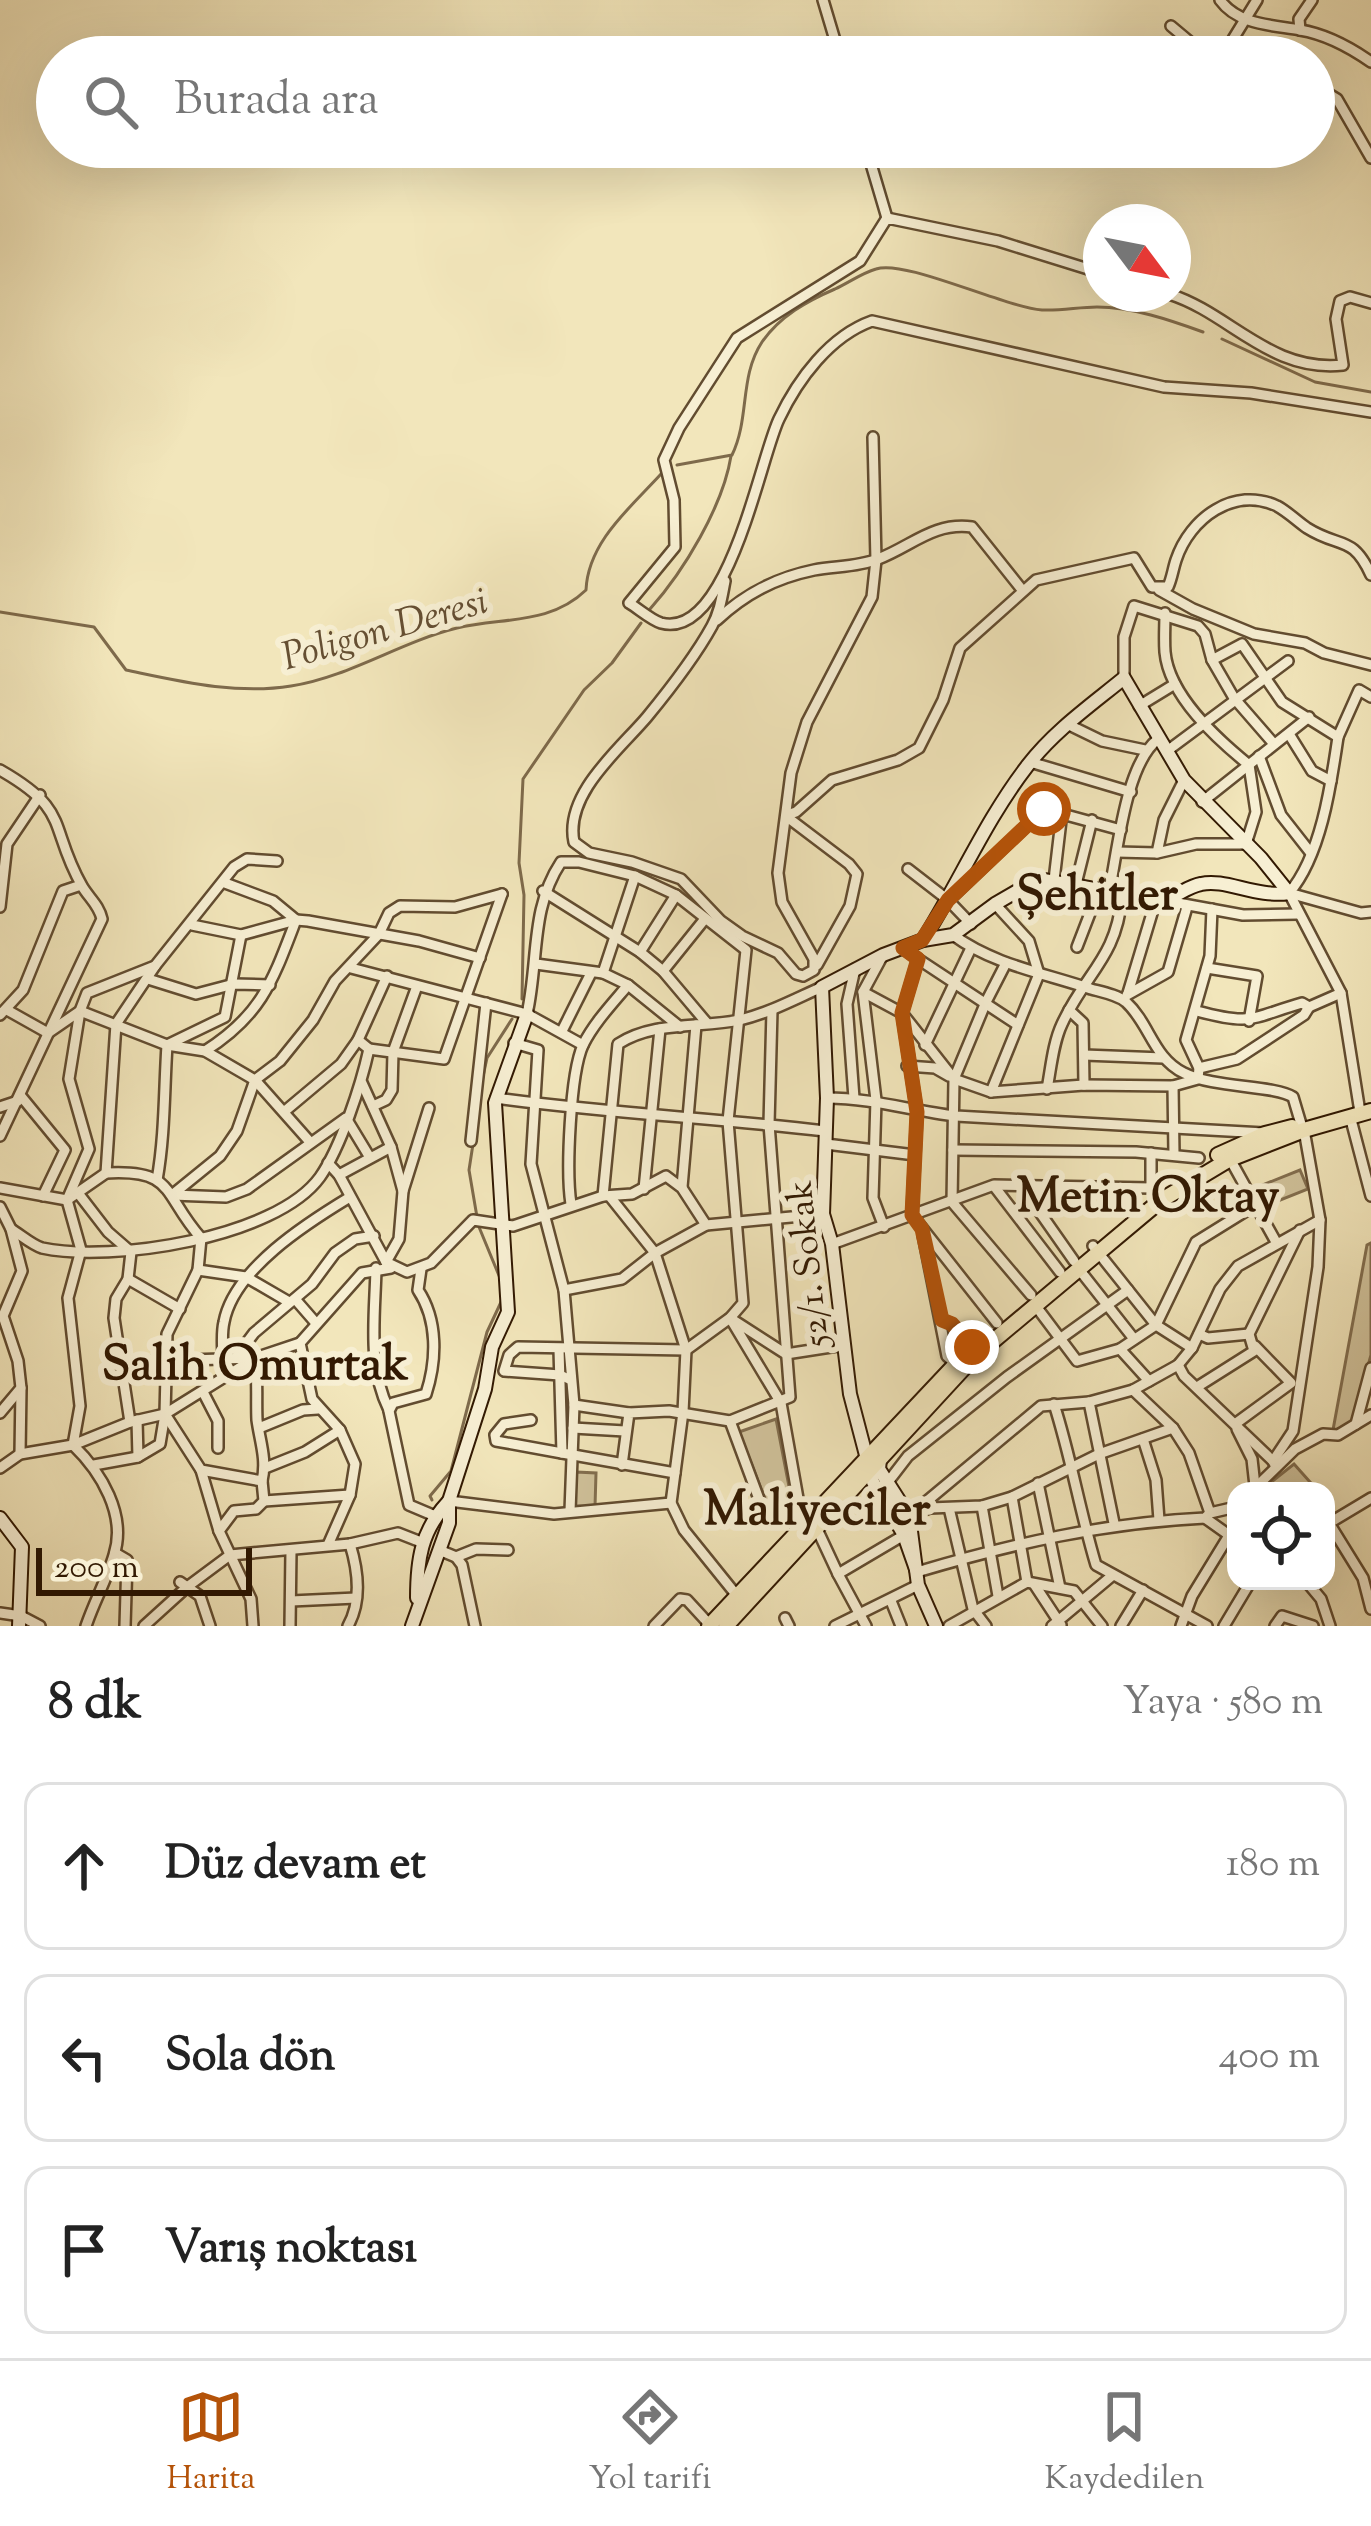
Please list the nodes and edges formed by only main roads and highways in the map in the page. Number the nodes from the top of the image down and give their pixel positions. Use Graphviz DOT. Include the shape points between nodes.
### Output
graph roads {
  1 [pos="1360,1113"];
  2 [pos="1302,1127"];
  3 [pos="1096,1249"];
  4 [pos="1076,1264"];
  5 [pos="1033,1299"];
  6 [pos="873,1468"];
  7 [pos="827,1511"];
  8 [pos="709,1625"];
  9 [pos="726,1626"];
  1 -- 2 [label="main road"];
  2 -- 3 [label="main road" via="1173,1192"];
  2 -- 3 [label="main road" via="1265,1133 1166,1186"];
  3 -- 4 [label="main road"];
  4 -- 5 [label="main road"];
  4 -- 5 [label="main road"];
  5 -- 6 [label="main road"];
  5 -- 6 [label="main road" via="955,1363"];
  6 -- 7 [label="main road"];
  7 -- 8 [label="main road"];
  7 -- 9 [label="main road"];
}
